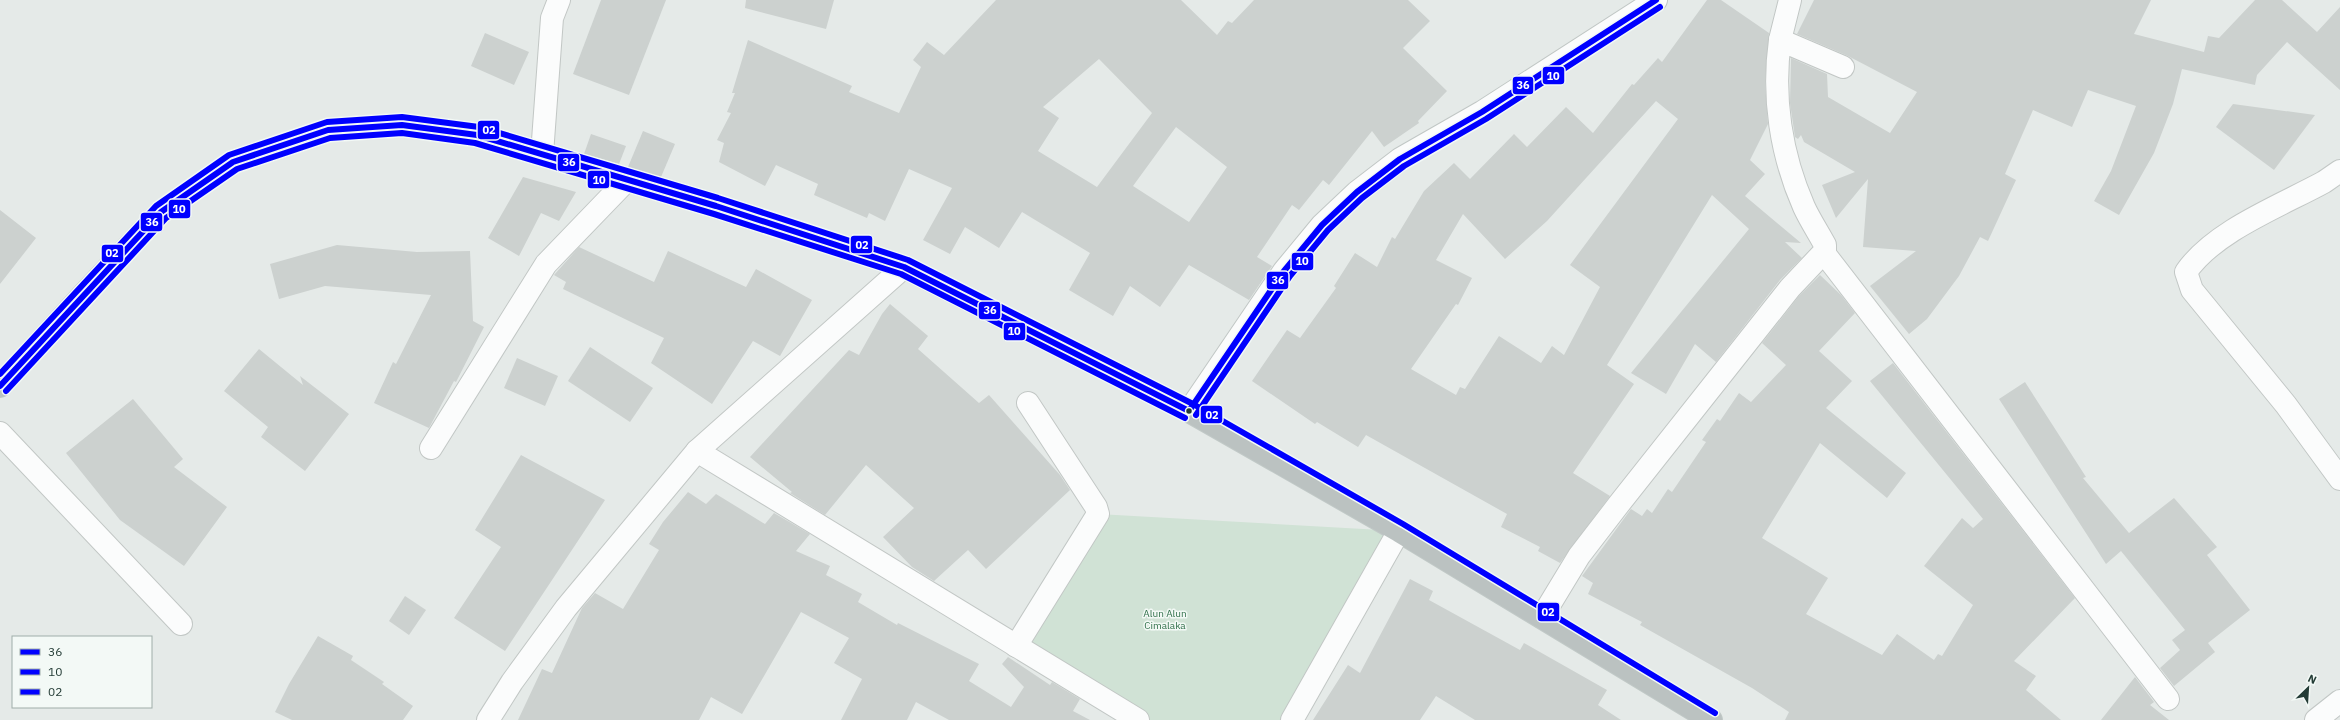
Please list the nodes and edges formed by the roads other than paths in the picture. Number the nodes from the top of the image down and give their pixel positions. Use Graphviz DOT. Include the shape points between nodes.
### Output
graph roads {
  1 [pos="559,0"];
  2 [pos="1656,0"];
  3 [pos="1790,0"];
  4 [pos="1780,40"];
  5 [pos="1843,68"];
  6 [pos="542,154"];
  7 [pos="2340,171"];
  8 [pos="627,180"];
  9 [pos="1818,259"];
  10 [pos="904,267"];
  11 [pos="0,386"];
  12 [pos="1028,403"];
  13 [pos="1189,411"];
  14 [pos="0,433"];
  15 [pos="431,448"];
  16 [pos="697,451"];
  17 [pos="2340,479"];
  18 [pos="1399,531"];
  19 [pos="1542,617"];
  20 [pos="181,624"];
  21 [pos="1016,646"];
  22 [pos="2168,699"];
  23 [pos="2340,701"];
  24 [pos="488,720"];
  25 [pos="1138,720"];
  26 [pos="1292,720"];
  27 [pos="1711,720"];
  28 [pos="2316,720"];
  1 -- 6 [label="street" via="552,18"];
  2 -- 13 [label="street" via="1482,112 1400,159 1358,192 1322,225 1284,271"];
  3 -- 4 [label="street"];
  4 -- 5 [label="street"];
  4 -- 9 [label="street" via="1778,102 1782,138 1804,207 1825,245"];
  6 -- 8 [label="highway"];
  6 -- 11 [label="highway" via="477,135 402,125 328,130 233,162 161,212"];
  7 -- 17 [label="street" via="2221,237 2195,258 2186,272 2192,290 2286,405"];
  8 -- 10 [label="highway"];
  8 -- 15 [label="street" via="546,264"];
  9 -- 19 [label="street" via="1790,288 1584,550"];
  9 -- 22 [label="street"];
  10 -- 13 [label="highway"];
  10 -- 16 [label="street"];
  12 -- 21 [label="street" via="1096,507 1098,514"];
  13 -- 18 [label="highway"];
  14 -- 20 [label="street"];
  16 -- 21 [label="street"];
  16 -- 24 [label="street" via="566,608 512,682"];
  18 -- 19 [label="highway"];
  18 -- 26 [label="street"];
  19 -- 27 [label="highway"];
  21 -- 25 [label="street"];
  23 -- 28 [label="street"];
}
